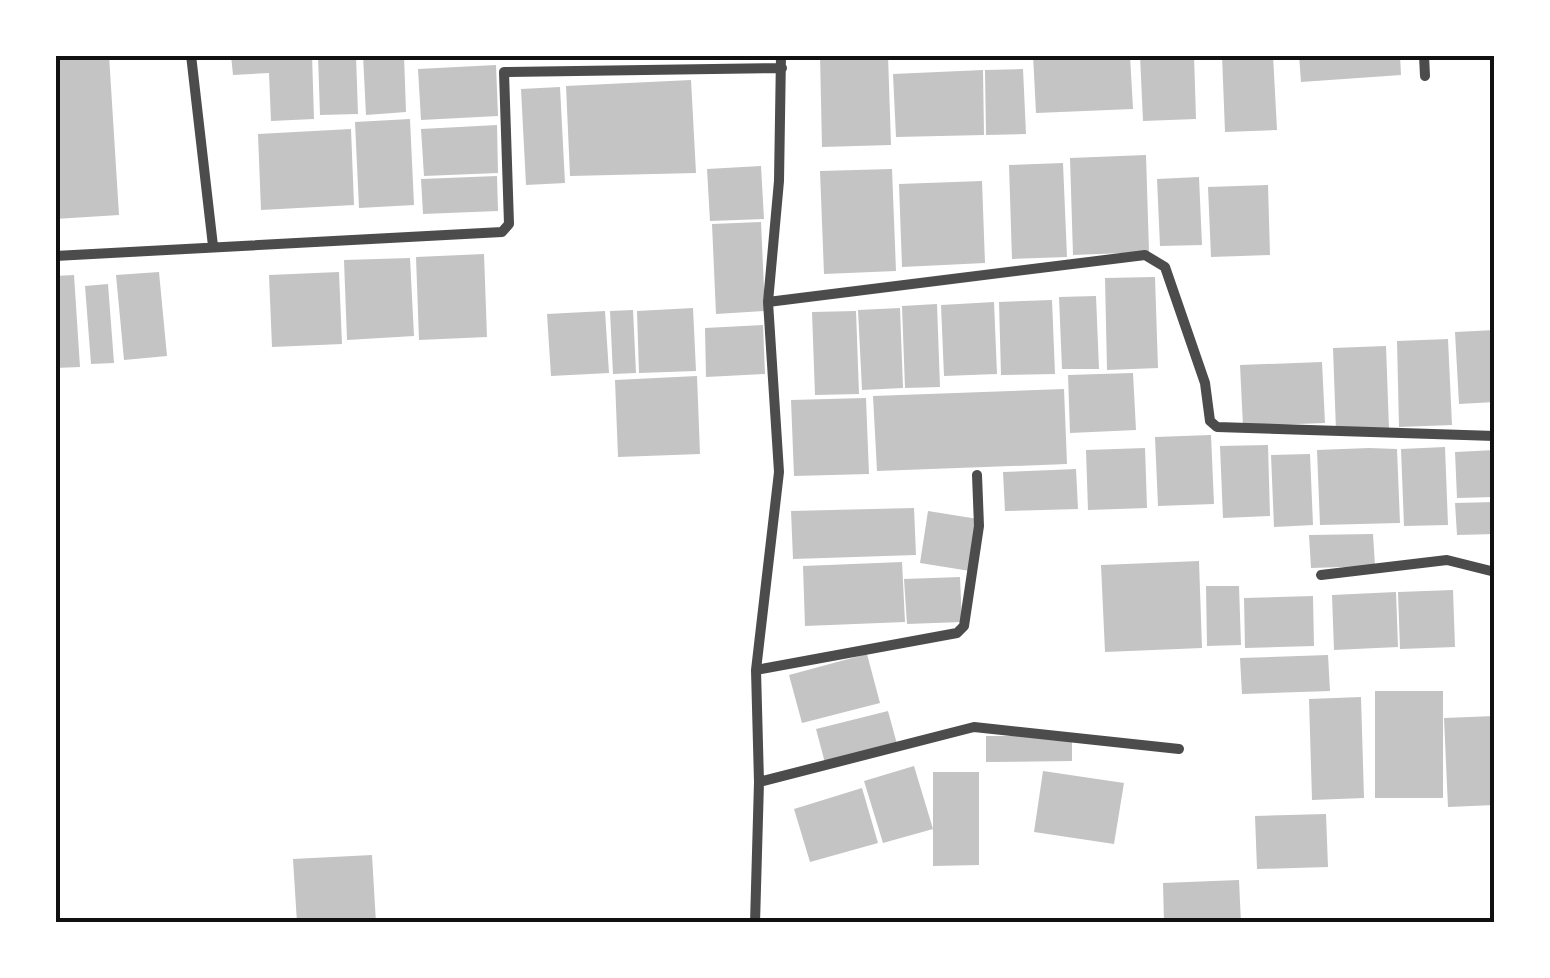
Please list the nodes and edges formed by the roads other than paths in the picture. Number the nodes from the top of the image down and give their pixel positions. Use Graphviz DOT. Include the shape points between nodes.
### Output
graph roads {
  1 [pos="191,55"];
  2 [pos="1424,55"];
  3 [pos="781,61"];
  4 [pos="1426,76"];
  5 [pos="213,246"];
  6 [pos="55,256"];
  7 [pos="768,302"];
  8 [pos="1495,436"];
  9 [pos="977,475"];
  10 [pos="1495,572"];
  11 [pos="1320,574"];
  12 [pos="756,670"];
  13 [pos="1179,749"];
  14 [pos="760,782"];
  15 [pos="755,923"];
  1 -- 5 [label="street"];
  2 -- 4 [label="street"];
  3 -- 5 [label="street" via="509,70 502,76 510,224 502,232"];
  3 -- 7 [label="street" via="780,181"];
  5 -- 6 [label="street"];
  7 -- 8 [label="street" via="1144,255 1165,267 1217,427"];
  7 -- 12 [label="street" via="780,472"];
  9 -- 12 [label="street" via="980,526 964,626 957,633"];
  10 -- 11 [label="street" via="1447,560"];
  12 -- 14 [label="street"];
  13 -- 14 [label="street" via="974,726"];
  14 -- 15 [label="street"];
}
